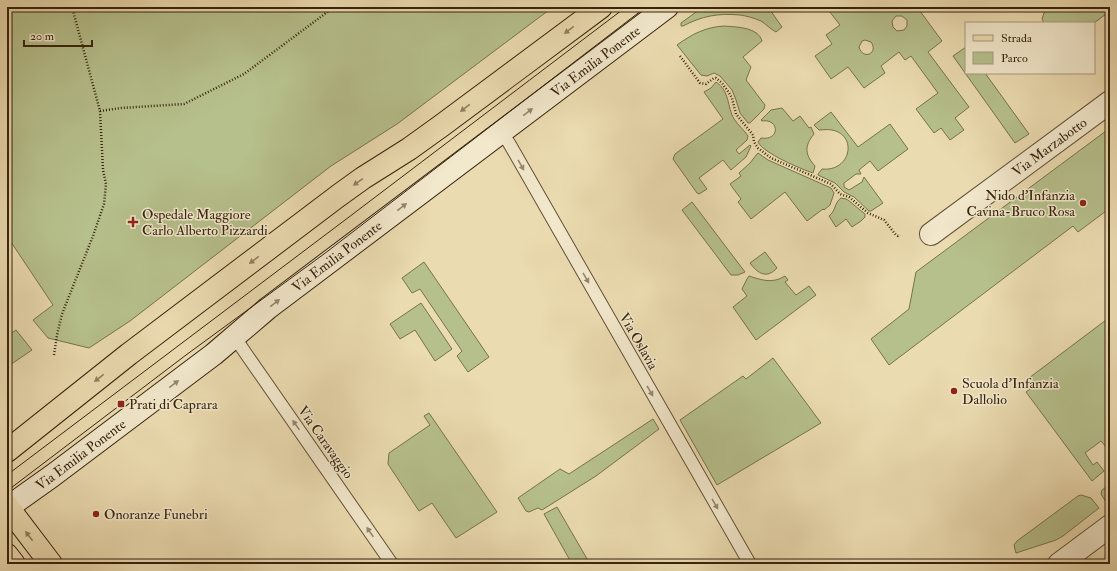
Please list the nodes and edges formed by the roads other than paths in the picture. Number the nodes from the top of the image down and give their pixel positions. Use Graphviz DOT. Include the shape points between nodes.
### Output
graph roads {
  1 [pos="600,7"];
  2 [pos="667,7"];
  3 [pos="1110,102"];
  4 [pos="501,132"];
  5 [pos="931,234"];
  6 [pos="235,336"];
  7 [pos="7,451"];
  8 [pos="7,507"];
  9 [pos="1110,526"];
  10 [pos="7,555"];
  11 [pos="14,564"];
  12 [pos="51,564"];
  13 [pos="392,564"];
  14 [pos="750,564"];
  15 [pos="1059,564"];
  1 -- 7 [label="main road, one-way" via="441,126 338,196 129,354"];
  4 -- 2 [label="street, Via Emilia Ponente, one-way"];
  3 -- 5 [label="street, Via Marzabotto"];
  6 -- 4 [label="street, Via Emilia Ponente, one-way" via="268,308"];
  4 -- 14 [label="lane, Via Oslavia, one-way"];
  8 -- 6 [label="street, Via Emilia Ponente, one-way" via="52,476"];
  13 -- 6 [label="lane, Via Caravaggio, one-way"];
  12 -- 8 [label="main road, one-way"];
  9 -- 15 [label="street"];
  10 -- 11 [label="main road"];
}
